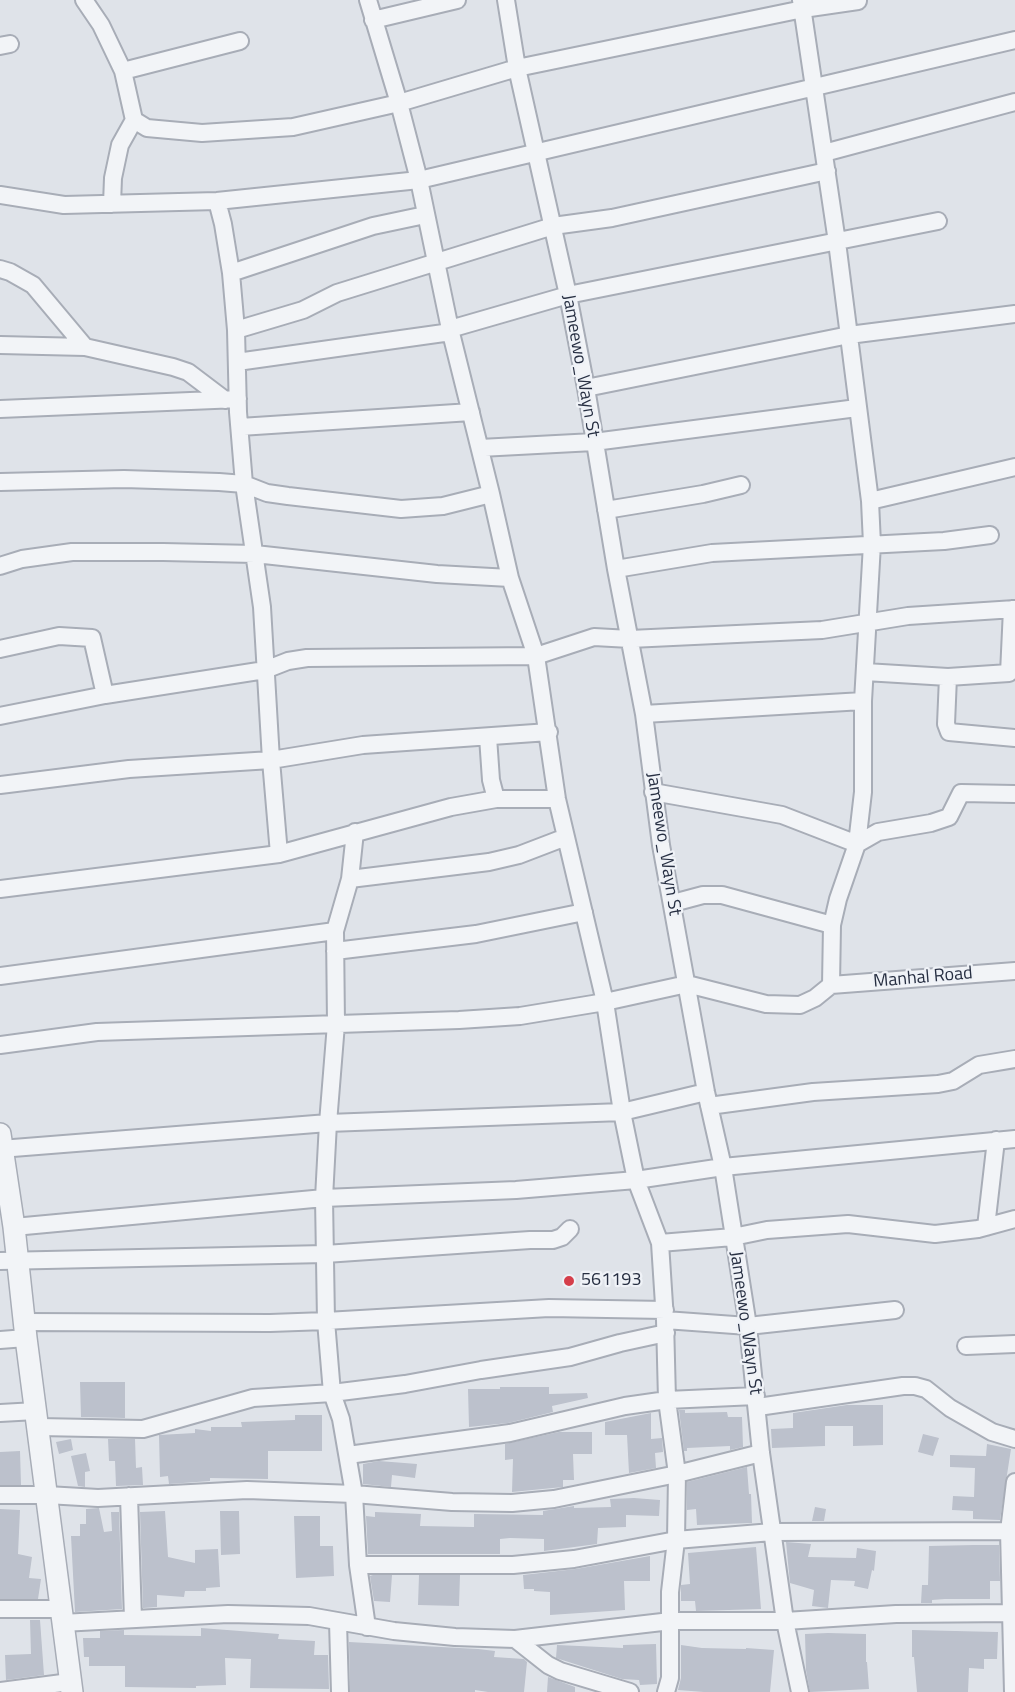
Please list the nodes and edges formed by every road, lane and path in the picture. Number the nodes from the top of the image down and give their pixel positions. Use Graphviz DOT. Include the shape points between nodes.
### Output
graph roads {
  1 [pos="84,0"];
  2 [pos="368,0"];
  3 [pos="457,0"];
  4 [pos="506,0"];
  5 [pos="858,1"];
  6 [pos="802,5"];
  7 [pos="373,20"];
  8 [pos="1015,40"];
  9 [pos="240,41"];
  10 [pos="517,68"];
  11 [pos="123,71"];
  12 [pos="815,87"];
  13 [pos="1015,102"];
  14 [pos="399,103"];
  15 [pos="134,120"];
  16 [pos="537,152"];
  17 [pos="824,153"];
  18 [pos="827,171"];
  19 [pos="419,180"];
  20 [pos="0,195"];
  21 [pos="218,201"];
  22 [pos="112,204"];
  23 [pos="425,215"];
  24 [pos="938,221"];
  25 [pos="553,226"];
  26 [pos="837,242"];
  27 [pos="437,262"];
  28 [pos="0,269"];
  29 [pos="231,273"];
  30 [pos="568,295"];
  31 [pos="1012,315"];
  32 [pos="236,330"];
  33 [pos="451,331"];
  34 [pos="849,334"];
  35 [pos="0,345"];
  36 [pos="85,347"];
  37 [pos="237,362"];
  38 [pos="586,388"];
  39 [pos="231,400"];
  40 [pos="857,408"];
  41 [pos="0,409"];
  42 [pos="471,412"];
  43 [pos="240,428"];
  44 [pos="594,442"];
  45 [pos="480,448"];
  46 [pos="1015,467"];
  47 [pos="0,482"];
  48 [pos="244,484"];
  49 [pos="741,485"];
  50 [pos="492,494"];
  51 [pos="870,501"];
  52 [pos="606,510"];
  53 [pos="990,535"];
  54 [pos="872,544"];
  55 [pos="255,554"];
  56 [pos="0,566"];
  57 [pos="616,569"];
  58 [pos="510,578"];
  59 [pos="1014,609"];
  60 [pos="869,620"];
  61 [pos="630,639"];
  62 [pos="0,649"];
  63 [pos="536,656"];
  64 [pos="265,670"];
  65 [pos="865,672"];
  66 [pos="948,677"];
  67 [pos="105,695"];
  68 [pos="863,701"];
  69 [pos="644,714"];
  70 [pos="0,716"];
  71 [pos="549,732"];
  72 [pos="488,736"];
  73 [pos="1015,738"];
  74 [pos="271,760"];
  75 [pos="0,786"];
  76 [pos="653,792"];
  77 [pos="1015,794"];
  78 [pos="495,799"];
  79 [pos="557,799"];
  80 [pos="355,832"];
  81 [pos="566,837"];
  82 [pos="857,844"];
  83 [pos="279,854"];
  84 [pos="350,879"];
  85 [pos="0,889"];
  86 [pos="673,903"];
  87 [pos="584,912"];
  88 [pos="832,926"];
  89 [pos="335,931"];
  90 [pos="335,951"];
  91 [pos="1015,971"];
  92 [pos="0,976"];
  93 [pos="687,984"];
  94 [pos="831,985"];
  95 [pos="605,1002"];
  96 [pos="336,1024"];
  97 [pos="0,1045"];
  98 [pos="1015,1059"];
  99 [pos="708,1099"];
  100 [pos="622,1112"];
  101 [pos="328,1124"];
  102 [pos="1015,1139"];
  103 [pos="996,1140"];
  104 [pos="1,1144"];
  105 [pos="723,1167"];
  106 [pos="636,1180"];
  107 [pos="324,1198"];
  108 [pos="1015,1219"];
  109 [pos="14,1227"];
  110 [pos="986,1227"];
  111 [pos="570,1228"];
  112 [pos="733,1237"];
  113 [pos="660,1243"];
  114 [pos="325,1254"];
  115 [pos="9,1260"];
  116 [pos="895,1310"];
  117 [pos="665,1321"];
  118 [pos="326,1322"];
  119 [pos="748,1326"];
  120 [pos="25,1330"];
  121 [pos="0,1340"];
  122 [pos="1015,1344"];
  123 [pos="966,1346"];
  124 [pos="333,1393"];
  125 [pos="667,1400"];
  126 [pos="757,1402"];
  127 [pos="0,1413"];
  128 [pos="37,1419"];
  129 [pos="1015,1439"];
  130 [pos="761,1453"];
  131 [pos="348,1455"];
  132 [pos="677,1474"];
  133 [pos="1015,1482"];
  134 [pos="354,1494"];
  135 [pos="47,1495"];
  136 [pos="0,1496"];
  137 [pos="129,1496"];
  138 [pos="1012,1531"];
  139 [pos="772,1532"];
  140 [pos="676,1540"];
  141 [pos="358,1565"];
  142 [pos="0,1609"];
  143 [pos="1014,1613"];
  144 [pos="61,1616"];
  145 [pos="133,1619"];
  146 [pos="671,1621"];
  147 [pos="338,1622"];
  148 [pos="785,1622"];
  149 [pos="367,1627"];
  150 [pos="515,1639"];
  151 [pos="71,1687"];
  152 [pos="0,1691"];
  153 [pos="340,1692"];
  154 [pos="630,1692"];
  155 [pos="666,1692"];
  156 [pos="800,1692"];
  157 [pos="1013,1692"];
  1 -- 11 [label="street"];
  2 -- 7 [label="street"];
  3 -- 7 [label="street"];
  4 -- 10 [label="street, Jameewo_Wayn St"];
  5 -- 6 [label="street"];
  6 -- 10 [label="street"];
  6 -- 12 [label="street"];
  7 -- 14 [label="street"];
  8 -- 12 [label="street"];
  9 -- 11 [label="street"];
  10 -- 14 [label="street"];
  10 -- 16 [label="street, Jameewo_Wayn St"];
  11 -- 15 [label="street"];
  12 -- 16 [label="street"];
  12 -- 17 [label="street"];
  13 -- 17 [label="street"];
  14 -- 15 [label="street" via="293,127 202,134 147,128"];
  14 -- 19 [label="street"];
  15 -- 22 [label="street" via="120,145"];
  16 -- 19 [label="street"];
  16 -- 25 [label="street, Jameewo_Wayn St"];
  17 -- 18 [label="street"];
  18 -- 25 [label="street" via="612,218"];
  18 -- 26 [label="street"];
  19 -- 21 [label="street"];
  19 -- 23 [label="street"];
  20 -- 22 [label="street" via="64,205"];
  21 -- 22 [label="street"];
  21 -- 29 [label="street"];
  23 -- 27 [label="street"];
  23 -- 29 [label="street" via="373,226"];
  24 -- 26 [label="street"];
  25 -- 27 [label="street"];
  25 -- 30 [label="street, Jameewo_Wayn St"];
  26 -- 30 [label="street"];
  26 -- 34 [label="street"];
  27 -- 32 [label="street"];
  27 -- 33 [label="street"];
  28 -- 36 [label="street" via="33,285"];
  29 -- 32 [label="street"];
  30 -- 33 [label="street"];
  30 -- 38 [label="street, Jameewo_Wayn St"];
  31 -- 34 [label="street"];
  32 -- 37 [label="street"];
  33 -- 37 [label="street"];
  33 -- 42 [label="street"];
  34 -- 38 [label="street"];
  34 -- 40 [label="street"];
  35 -- 36 [label="street"];
  36 -- 39 [label="street" via="188,372"];
  37 -- 39 [label="street"];
  38 -- 44 [label="street, Jameewo_Wayn St"];
  39 -- 41 [label="street"];
  39 -- 43 [label="street"];
  40 -- 44 [label="street"];
  40 -- 51 [label="street"];
  42 -- 43 [label="street"];
  42 -- 45 [label="street"];
  43 -- 48 [label="street"];
  44 -- 45 [label="street"];
  44 -- 52 [label="street, Jameewo_Wayn St"];
  45 -- 50 [label="street"];
  46 -- 51 [label="street"];
  47 -- 48 [label="street" via="124,479"];
  48 -- 50 [label="street" via="267,493 401,509 443,506"];
  48 -- 55 [label="street"];
  49 -- 52 [label="street"];
  50 -- 58 [label="street"];
  51 -- 54 [label="street"];
  52 -- 57 [label="street, Jameewo_Wayn St"];
  53 -- 54 [label="street"];
  54 -- 57 [label="street" via="712,553"];
  54 -- 60 [label="street"];
  55 -- 56 [label="street" via="72,552"];
  55 -- 58 [label="street"];
  55 -- 64 [label="street"];
  57 -- 61 [label="street, Jameewo_Wayn St"];
  58 -- 63 [label="street"];
  59 -- 60 [label="street"];
  59 -- 66 [label="street" via="1009,673"];
  60 -- 61 [label="street" via="822,630"];
  60 -- 65 [label="street"];
  61 -- 63 [label="street" via="594,637"];
  61 -- 69 [label="street, Jameewo_Wayn St"];
  62 -- 67 [label="street" via="59,636 92,638"];
  63 -- 64 [label="street" via="307,657"];
  63 -- 71 [label="street"];
  64 -- 67 [label="street"];
  64 -- 74 [label="street"];
  65 -- 66 [label="street"];
  65 -- 68 [label="street"];
  66 -- 73 [label="street" via="949,732"];
  67 -- 70 [label="street"];
  68 -- 69 [label="street"];
  68 -- 82 [label="street" via="863,792"];
  69 -- 76 [label="street, Jameewo_Wayn St"];
  71 -- 72 [label="street"];
  71 -- 79 [label="street"];
  72 -- 74 [label="street" via="363,745"];
  72 -- 78 [label="street"];
  74 -- 75 [label="street" via="129,769"];
  74 -- 83 [label="street"];
  76 -- 82 [label="street" via="782,815"];
  76 -- 86 [label="street, Jameewo_Wayn St"];
  77 -- 82 [label="street" via="961,793 949,817 878,832"];
  78 -- 79 [label="street"];
  78 -- 80 [label="street"];
  79 -- 81 [label="street"];
  80 -- 83 [label="street"];
  80 -- 84 [label="street"];
  81 -- 84 [label="street" via="489,862"];
  81 -- 87 [label="street"];
  82 -- 88 [label="street"];
  83 -- 85 [label="street"];
  84 -- 89 [label="street"];
  86 -- 88 [label="street" via="702,895 722,895"];
  86 -- 93 [label="street, Jameewo_Wayn St"];
  87 -- 90 [label="street" via="476,934"];
  87 -- 95 [label="street"];
  88 -- 94 [label="street"];
  89 -- 90 [label="street"];
  89 -- 92 [label="street"];
  90 -- 96 [label="street"];
  91 -- 94 [label="street, Manhal Road"];
  93 -- 94 [label="street" via="781,1005 800,1005"];
  93 -- 95 [label="street"];
  93 -- 99 [label="street, Jameewo_Wayn St"];
  95 -- 96 [label="street" via="520,1016"];
  95 -- 100 [label="street"];
  96 -- 97 [label="street" via="97,1032"];
  96 -- 101 [label="street"];
  98 -- 99 [label="street" via="979,1065 953,1081 938,1084"];
  99 -- 100 [label="street"];
  99 -- 105 [label="street, Jameewo_Wayn St"];
  100 -- 101 [label="street"];
  100 -- 106 [label="street"];
  101 -- 104 [label="street"];
  101 -- 107 [label="street"];
  102 -- 103 [label="street"];
  103 -- 105 [label="street"];
  103 -- 110 [label="street"];
  104 -- 109 [label="street"];
  105 -- 106 [label="street"];
  105 -- 112 [label="street, Jameewo_Wayn St"];
  106 -- 107 [label="street" via="516,1190"];
  106 -- 113 [label="street"];
  107 -- 109 [label="street"];
  107 -- 114 [label="street"];
  108 -- 110 [label="street"];
  109 -- 115 [label="street"];
  110 -- 112 [label="street" via="935,1234 848,1224 767,1230"];
  111 -- 114 [label="street" via="553,1240"];
  112 -- 113 [label="street"];
  112 -- 119 [label="street, Jameewo_Wayn St"];
  113 -- 117 [label="street"];
  114 -- 115 [label="street"];
  114 -- 118 [label="street"];
  115 -- 120 [label="street"];
  116 -- 119 [label="street"];
  117 -- 118 [label="street" via="549,1308"];
  117 -- 119 [label="street"];
  117 -- 124 [label="street" via="620,1343 559,1359"];
  117 -- 125 [label="street"];
  118 -- 120 [label="street"];
  118 -- 124 [label="street"];
  119 -- 126 [label="street, Jameewo_Wayn St"];
  120 -- 121 [label="street"];
  120 -- 128 [label="street"];
  122 -- 123 [label="street"];
  124 -- 128 [label="street" via="253,1398 143,1429"];
  124 -- 131 [label="street"];
  125 -- 126 [label="street"];
  125 -- 131 [label="street" via="510,1433"];
  125 -- 132 [label="street"];
  126 -- 129 [label="street" via="915,1386 926,1389 992,1432"];
  126 -- 130 [label="street, Jameewo_Wayn St"];
  127 -- 128 [label="street"];
  128 -- 135 [label="street"];
  130 -- 132 [label="street"];
  130 -- 139 [label="street, Jameewo_Wayn St"];
  131 -- 134 [label="street"];
  132 -- 134 [label="street" via="554,1499 512,1503"];
  132 -- 140 [label="street"];
  133 -- 138 [label="street"];
  134 -- 137 [label="street" via="247,1490"];
  134 -- 141 [label="street"];
  135 -- 136 [label="street"];
  135 -- 137 [label="street"];
  135 -- 144 [label="street"];
  137 -- 145 [label="street"];
  138 -- 139 [label="street"];
  138 -- 143 [label="street"];
  139 -- 140 [label="street"];
  139 -- 148 [label="street, Jameewo_Wayn St"];
  140 -- 141 [label="street" via="574,1559 513,1565"];
  140 -- 146 [label="street"];
  141 -- 149 [label="street"];
  142 -- 144 [label="street"];
  143 -- 148 [label="street" via="896,1614"];
  143 -- 157 [label="street"];
  144 -- 145 [label="street"];
  144 -- 151 [label="street"];
  145 -- 147 [label="street" via="239,1614 309,1616"];
  146 -- 148 [label="street"];
  146 -- 150 [label="street"];
  146 -- 155 [label="street" via="670,1678"];
  147 -- 149 [label="street"];
  147 -- 153 [label="street"];
  148 -- 156 [label="street, Jameewo_Wayn St"];
  149 -- 150 [label="street"];
  150 -- 154 [label="street" via="560,1671"];
  151 -- 152 [label="street"];
}
